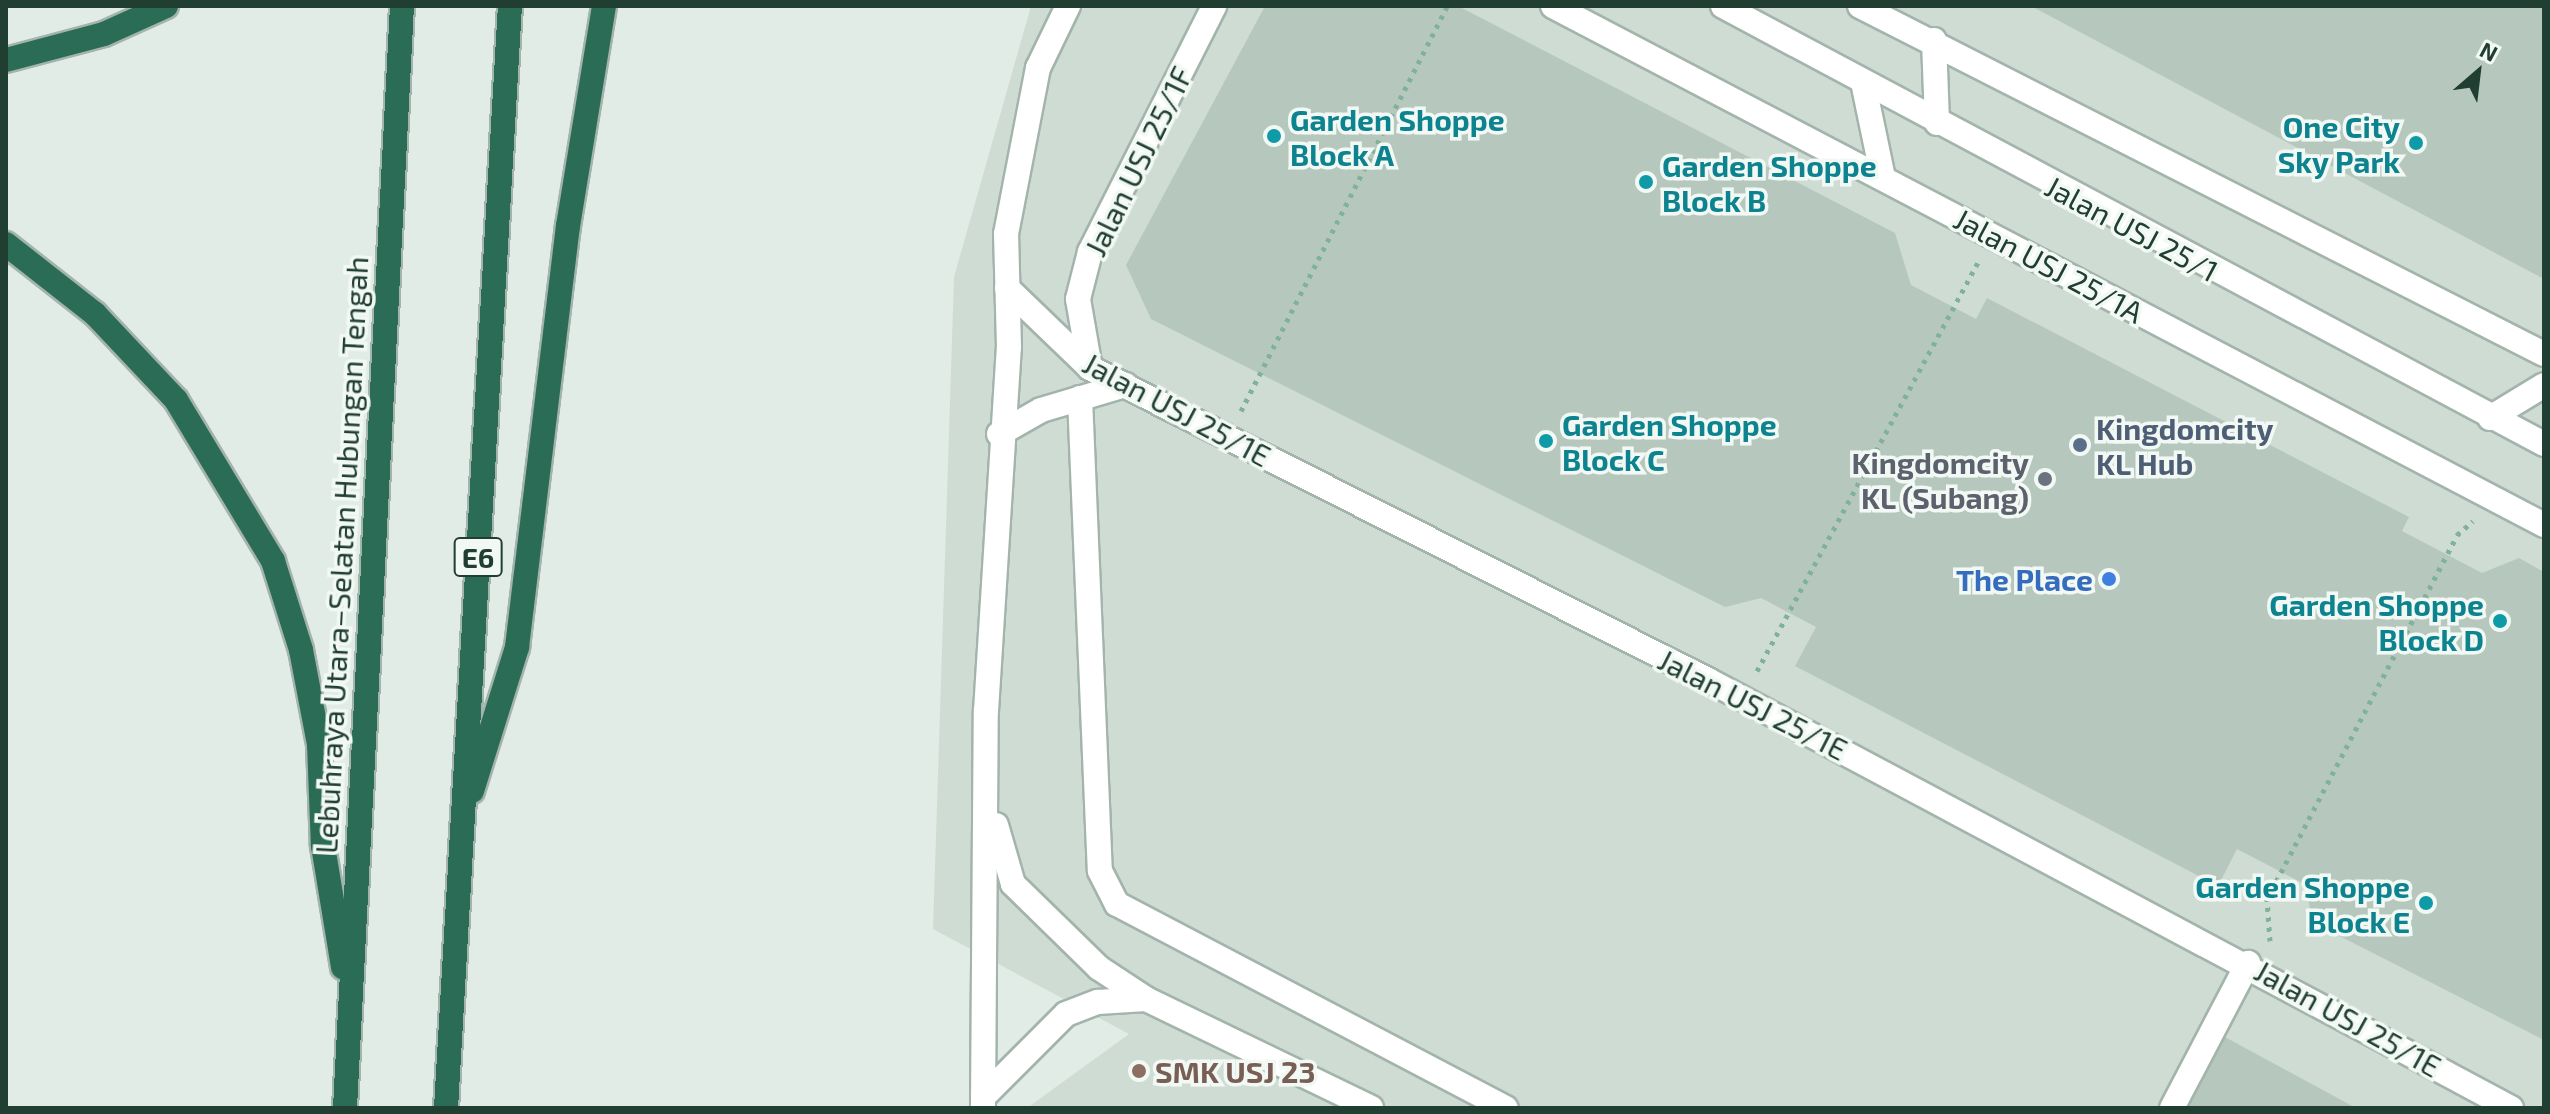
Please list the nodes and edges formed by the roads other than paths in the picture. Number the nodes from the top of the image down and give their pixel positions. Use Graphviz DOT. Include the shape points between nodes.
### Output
graph roads {
  1 [pos="166,6"];
  2 [pos="402,6"];
  3 [pos="510,6"];
  4 [pos="604,6"];
  5 [pos="1068,6"];
  6 [pos="1214,6"];
  7 [pos="1553,6"];
  8 [pos="1723,6"];
  9 [pos="1860,6"];
  10 [pos="1934,40"];
  11 [pos="6,60"];
  12 [pos="1863,82"];
  13 [pos="1937,123"];
  14 [pos="1883,178"];
  15 [pos="6,244"];
  16 [pos="1007,288"];
  17 [pos="2544,354"];
  18 [pos="1090,368"];
  19 [pos="1125,385"];
  20 [pos="2544,385"];
  21 [pos="1080,398"];
  22 [pos="2490,418"];
  23 [pos="999,434"];
  24 [pos="2544,444"];
  25 [pos="2534,520"];
  26 [pos="986,793"];
  27 [pos="463,816"];
  28 [pos="2248,963"];
  29 [pos="1146,999"];
  30 [pos="350,1004"];
  31 [pos="983,1102"];
  32 [pos="345,1108"];
  33 [pos="446,1108"];
  34 [pos="1371,1108"];
  35 [pos="1506,1108"];
  36 [pos="2172,1108"];
  37 [pos="2511,1108"];
  1 -- 11 [label="highway" via="104,34"];
  2 -- 30 [label="highway, Lebuhraya Utara–Selatan Hubungan Tengah"];
  3 -- 27 [label="highway, E6"];
  4 -- 27 [label="highway" via="568,226 517,647"];
  5 -- 16 [label="street" via="1038,68 1017,148"];
  6 -- 18 [label="street, Jalan USJ 25/1F" via="1090,252 1078,299"];
  7 -- 14 [label="street, Jalan USJ 25/1A"];
  8 -- 12 [label="street, Jalan USJ 25/1"];
  9 -- 10 [label="street"];
  10 -- 13 [label="street"];
  10 -- 17 [label="street"];
  12 -- 13 [label="street, Jalan USJ 25/1"];
  12 -- 14 [label="street"];
  13 -- 22 [label="street, Jalan USJ 25/1"];
  14 -- 25 [label="street, Jalan USJ 25/1A"];
  15 -- 30 [label="highway" via="95,314 176,400 273,561 301,650 319,744 323,846"];
  16 -- 18 [label="street, Jalan USJ 25/1E"];
  16 -- 23 [label="street"];
  18 -- 19 [label="street, Jalan USJ 25/1E"];
  19 -- 21 [label="street"];
  19 -- 28 [label="street, Jalan USJ 25/1E" via="1708,680"];
  20 -- 22 [label="street"];
  21 -- 23 [label="street"];
  21 -- 35 [label="street" via="1100,871 1117,904"];
  22 -- 24 [label="street, Jalan USJ 25/1"];
  23 -- 26 [label="street"];
  26 -- 29 [label="street" via="1013,884 1088,958"];
  26 -- 31 [label="street"];
  27 -- 33 [label="highway, E6"];
  28 -- 36 [label="street"];
  28 -- 37 [label="street, Jalan USJ 25/1E"];
  29 -- 31 [label="street" via="1098,1002 1066,1014"];
  29 -- 34 [label="street"];
  30 -- 32 [label="highway, Lebuhraya Utara–Selatan Hubungan Tengah"];
}
